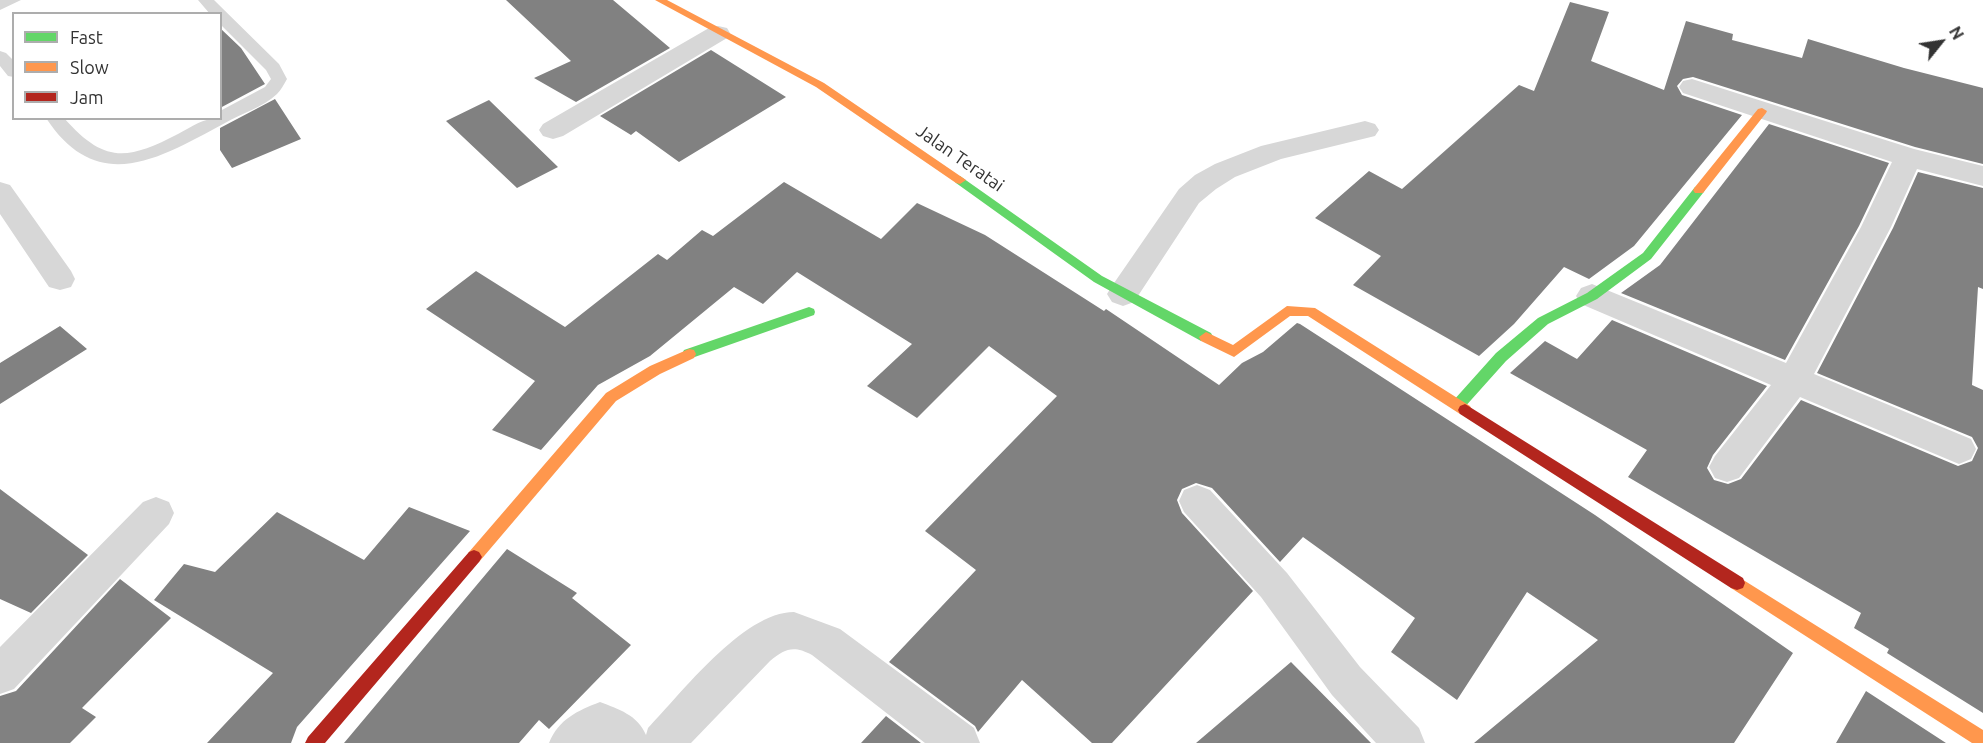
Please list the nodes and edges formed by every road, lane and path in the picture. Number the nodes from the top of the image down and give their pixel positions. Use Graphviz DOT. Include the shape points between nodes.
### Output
graph roads {
  1 [pos="13,0"];
  2 [pos="206,0"];
  3 [pos="660,0"];
  4 [pos="0,5"];
  5 [pos="218,12"];
  6 [pos="222,16"];
  7 [pos="718,33"];
  8 [pos="0,56"];
  9 [pos="12,70"];
  10 [pos="1692,87"];
  11 [pos="1762,111"];
  12 [pos="222,117"];
  13 [pos="56,120"];
  14 [pos="216,120"];
  15 [pos="553,130"];
  16 [pos="1365,130"];
  17 [pos="1908,157"];
  18 [pos="1983,176"];
  19 [pos="0,192"];
  20 [pos="60,279"];
  21 [pos="1123,294"];
  22 [pos="1592,296"];
  23 [pos="809,312"];
  24 [pos="1794,380"];
  25 [pos="1458,405"];
  26 [pos="1959,449"];
  27 [pos="1727,467"];
  28 [pos="1197,501"];
  29 [pos="156,513"];
  30 [pos="0,675"];
  31 [pos="1983,741"];
  32 [pos="314,743"];
  33 [pos="570,743"];
  34 [pos="628,743"];
  35 [pos="663,743"];
  36 [pos="959,743"];
  37 [pos="1404,743"];
  1 -- 4 [label="lane"];
  2 -- 5 [label="lane"];
  3 -- 7 [label="street, Jalan Teratai"];
  6 -- 12 [label="lane" via="279,78 271,91"];
  7 -- 15 [label="street"];
  7 -- 21 [label="street, Jalan Teratai" via="820,85 856,108"];
  8 -- 9 [label="lane"];
  10 -- 11 [label="street"];
  11 -- 17 [label="street"];
  11 -- 22 [label="street" via="1647,256"];
  13 -- 14 [label="lane" via="96,156 120,160 162,149"];
  16 -- 21 [label="street" via="1238,164 1198,186"];
  17 -- 18 [label="street"];
  17 -- 24 [label="street" via="1876,227"];
  19 -- 20 [label="street"];
  21 -- 25 [label="street, Jalan Teratai" via="1234,352 1287,311 1305,309"];
  22 -- 24 [label="street"];
  22 -- 25 [label="street" via="1543,321 1501,357"];
  23 -- 32 [label="street" via="669,363 627,384 611,397"];
  24 -- 26 [label="street"];
  24 -- 27 [label="street"];
  25 -- 31 [label="street"];
  28 -- 37 [label="street" via="1274,585 1346,681"];
  29 -- 30 [label="street"];
  33 -- 34 [label="street" via="600,722 612,727"];
  35 -- 36 [label="street" via="759,644 781,631 803,630 826,642"];
}
